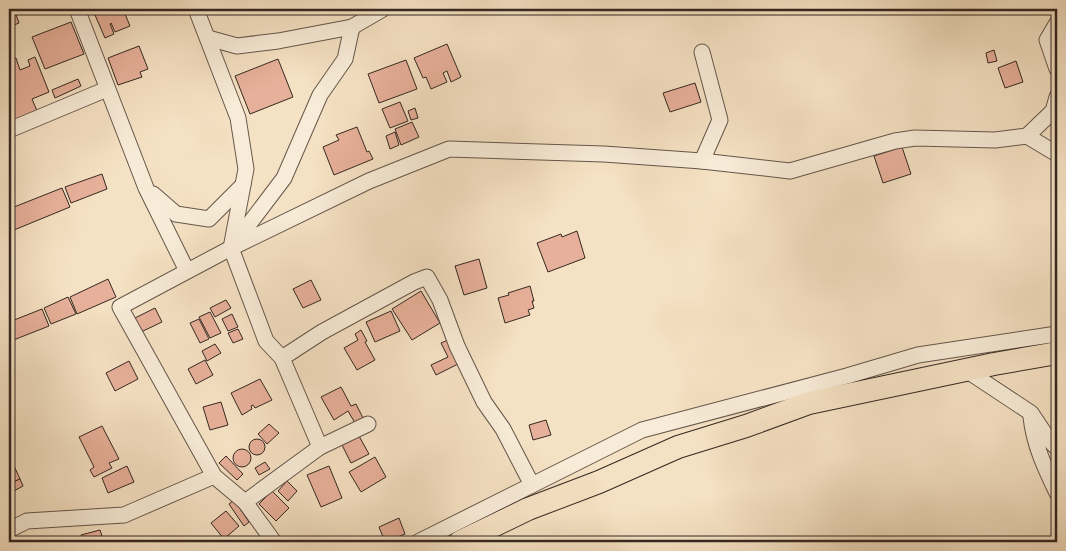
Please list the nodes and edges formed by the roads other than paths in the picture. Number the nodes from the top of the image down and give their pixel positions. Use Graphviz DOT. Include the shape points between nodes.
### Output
graph roads {
  1 [pos="76,9"];
  2 [pos="196,9"];
  3 [pos="383,9"];
  4 [pos="1057,23"];
  5 [pos="352,27"];
  6 [pos="208,38"];
  7 [pos="237,46"];
  8 [pos="702,52"];
  9 [pos="1057,69"];
  10 [pos="220,70"];
  11 [pos="106,88"];
  12 [pos="1057,97"];
  13 [pos="9,130"];
  14 [pos="1027,136"];
  15 [pos="1057,154"];
  16 [pos="702,161"];
  17 [pos="243,185"];
  18 [pos="146,188"];
  19 [pos="231,248"];
  20 [pos="188,271"];
  21 [pos="1057,334"];
  22 [pos="1057,353"];
  23 [pos="282,358"];
  24 [pos="966,370"];
  25 [pos="1031,413"];
  26 [pos="368,424"];
  27 [pos="320,446"];
  28 [pos="1057,448"];
  29 [pos="214,476"];
  30 [pos="532,485"];
  31 [pos="1057,493"];
  32 [pos="245,502"];
  33 [pos="9,530"];
  34 [pos="274,542"];
  35 [pos="418,542"];
  36 [pos="460,542"];
  1 -- 11 [label="street"];
  2 -- 6 [label="street"];
  3 -- 5 [label="street"];
  4 -- 9 [label="street" via="1047,40"];
  5 -- 7 [label="street"];
  5 -- 19 [label="street" via="345,59 320,95 284,178"];
  6 -- 7 [label="street"];
  6 -- 10 [label="street"];
  7 -- 10 [label="street"];
  8 -- 16 [label="street" via="720,120"];
  10 -- 17 [label="street" via="238,118 246,169"];
  11 -- 13 [label="street"];
  11 -- 18 [label="street"];
  12 -- 14 [label="street" via="1053,111"];
  14 -- 15 [label="street"];
  14 -- 16 [label="street" via="994,140 915,138 790,171"];
  16 -- 19 [label="street" via="449,149 369,181"];
  17 -- 18 [label="street" via="209,219 176,214"];
  17 -- 19 [label="street"];
  18 -- 20 [label="street"];
  19 -- 20 [label="street"];
  19 -- 23 [label="street" via="266,341"];
  20 -- 29 [label="street" via="120,307"];
  21 -- 30 [label="street" via="918,355 642,430"];
  22 -- 24 [label="main road"];
  23 -- 27 [label="street"];
  23 -- 30 [label="street" via="322,332 427,276 484,402 503,429"];
  24 -- 25 [label="street"];
  24 -- 36 [label="main road" via="809,403 678,447 600,482 528,509"];
  25 -- 28 [label="street"];
  25 -- 31 [label="street" via="1033,435"];
  26 -- 27 [label="street"];
  27 -- 32 [label="street"];
  29 -- 32 [label="street"];
  29 -- 33 [label="street" via="124,516 28,521"];
  30 -- 35 [label="street"];
  32 -- 34 [label="street"];
}
